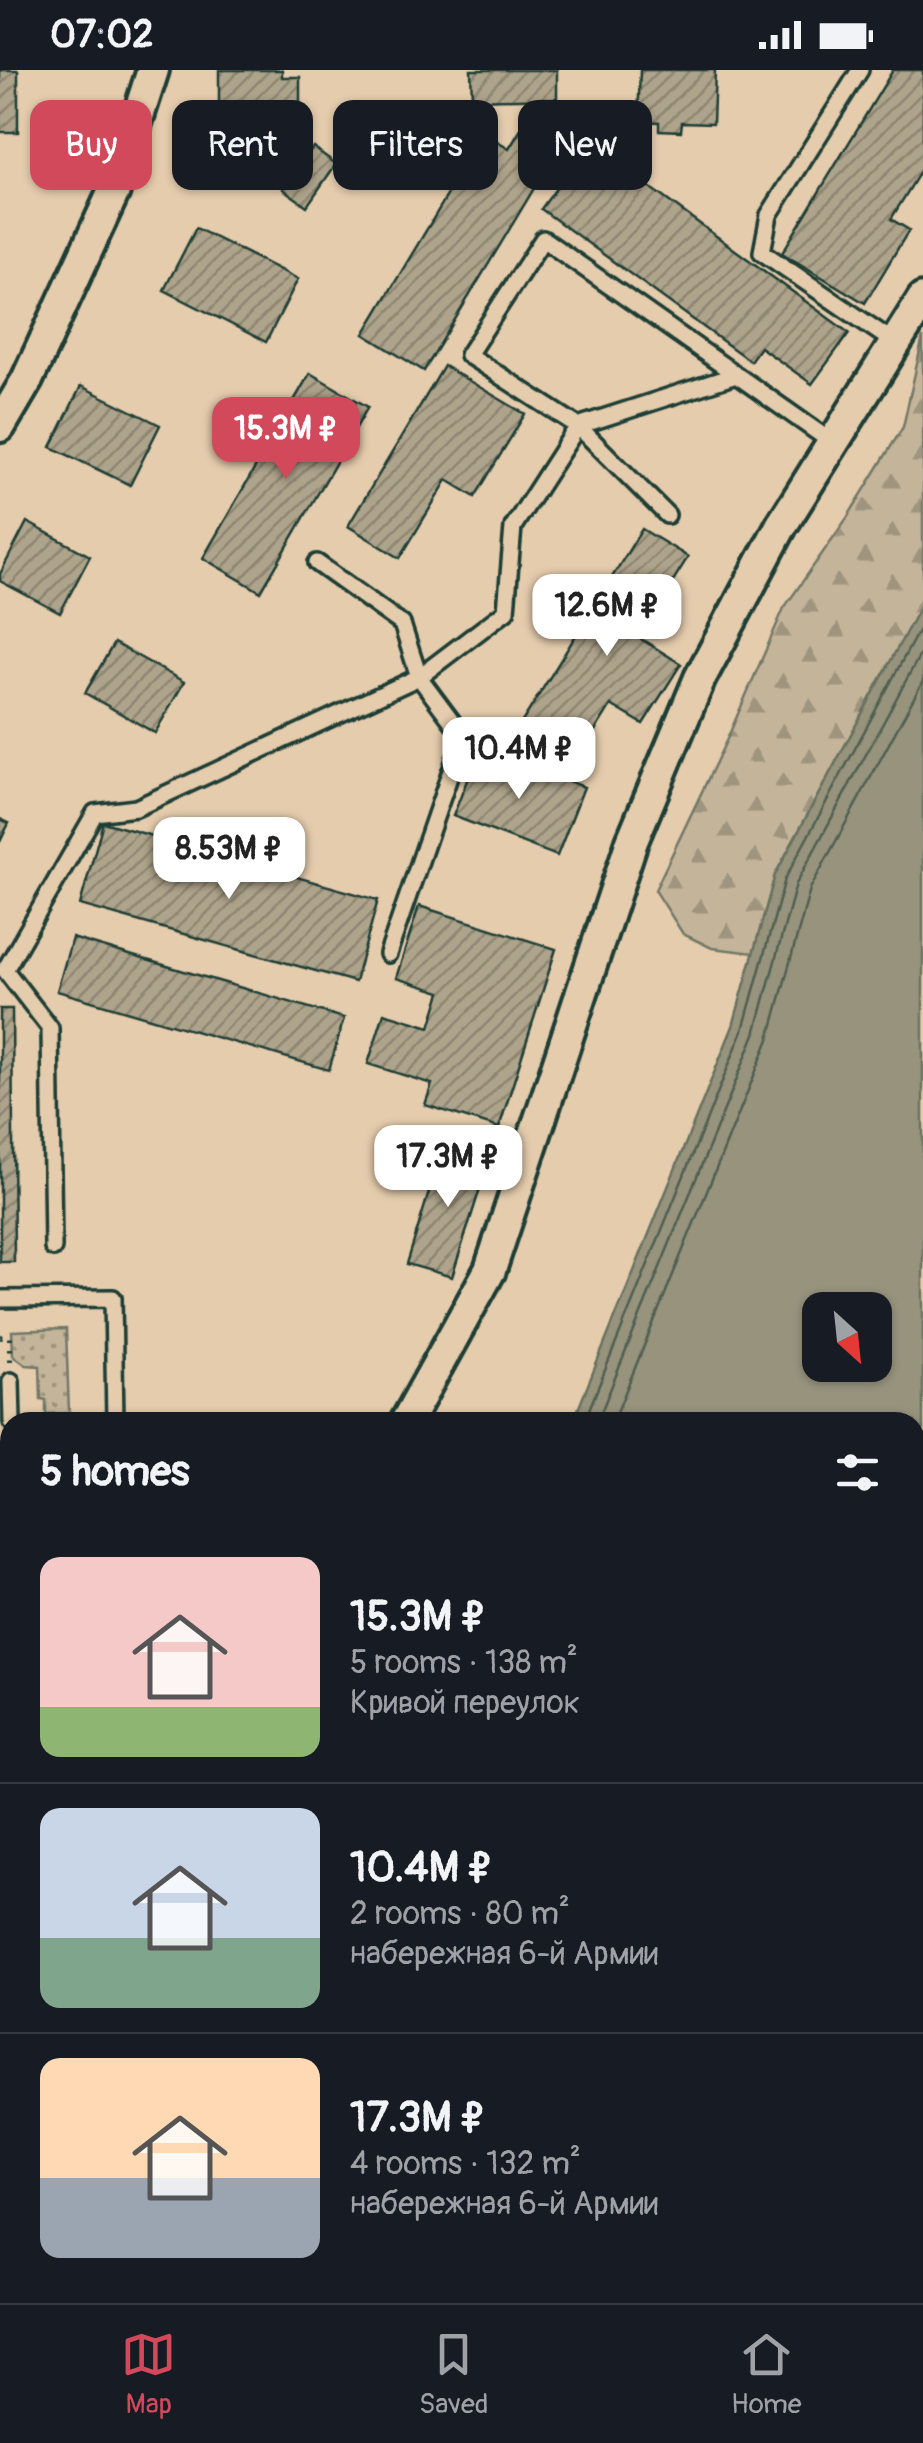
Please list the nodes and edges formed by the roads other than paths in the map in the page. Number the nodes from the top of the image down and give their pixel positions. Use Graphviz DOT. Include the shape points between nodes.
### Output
graph roads {
  1 [pos="153,70"];
  2 [pos="860,70"];
  3 [pos="923,299"];
  4 [pos="896,344"];
  5 [pos="736,375"];
  6 [pos="0,426"];
  7 [pos="578,426"];
  8 [pos="833,443"];
  9 [pos="667,515"];
  10 [pos="317,563"];
  11 [pos="419,677"];
  12 [pos="388,954"];
  13 [pos="2,970"];
  14 [pos="53,1248"];
  15 [pos="0,1299"];
  16 [pos="11,1381"];
  17 [pos="12,1412"];
  18 [pos="115,1412"];
  19 [pos="412,1412"];
  1 -- 6 [label="street" via="114,191"];
  2 -- 4 [label="lane" via="769,215 762,252"];
  3 -- 4 [label="street"];
  4 -- 8 [label="street"];
  5 -- 7 [label="lane"];
  5 -- 7 [label="lane" via="542,239 468,355"];
  5 -- 8 [label="lane"];
  7 -- 9 [label="lane"];
  7 -- 11 [label="lane" via="513,527 506,611"];
  8 -- 19 [label="street" via="700,678 632,841 490,1270"];
  10 -- 11 [label="lane" via="402,624"];
  11 -- 12 [label="lane" via="463,736"];
  11 -- 13 [label="lane" via="136,808 95,813"];
  13 -- 14 [label="lane" via="50,1028"];
  15 -- 18 [label="lane" via="114,1298"];
  16 -- 17 [label="lane"];
}
